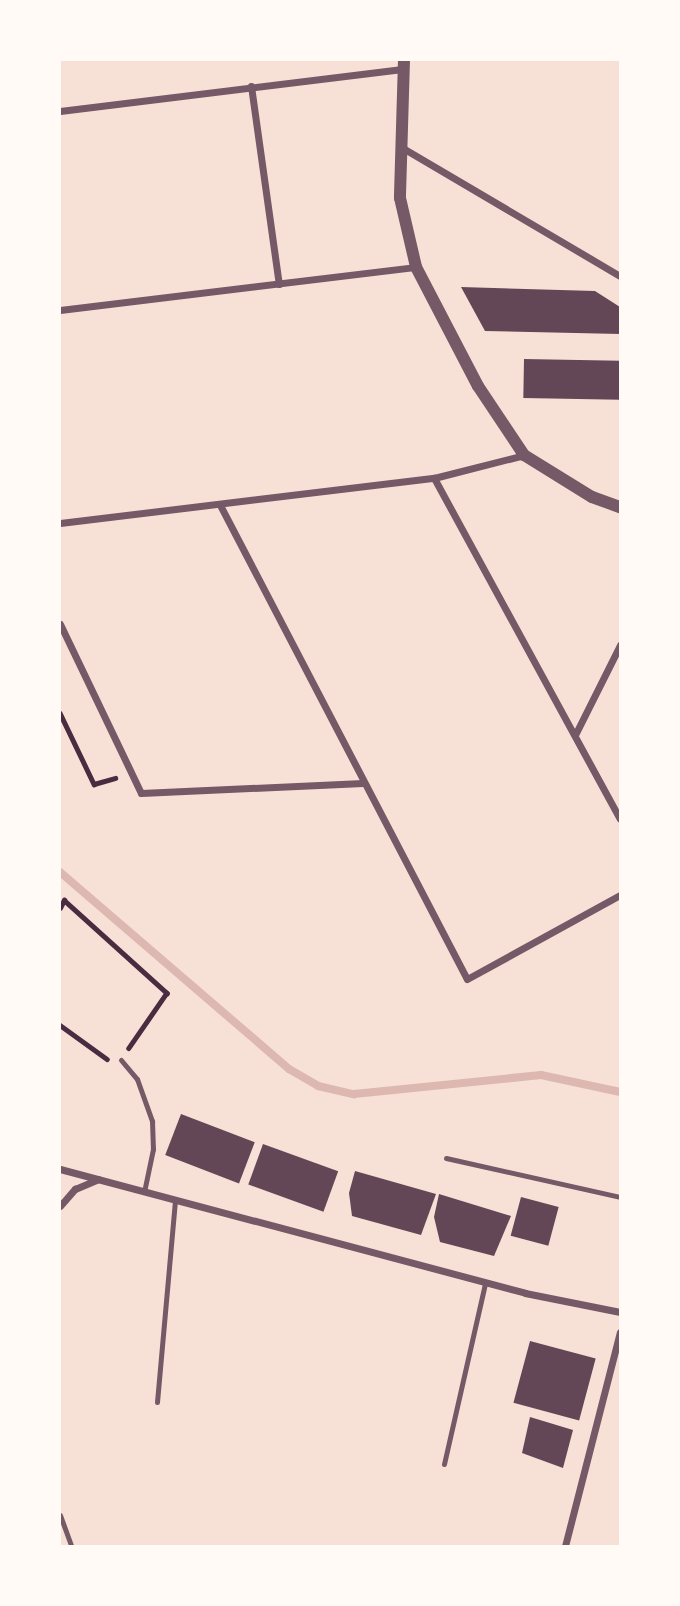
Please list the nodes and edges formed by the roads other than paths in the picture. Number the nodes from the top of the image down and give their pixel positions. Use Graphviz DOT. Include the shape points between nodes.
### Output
graph roads {
  1 [pos="404,64"];
  2 [pos="251,86"];
  3 [pos="60,111"];
  4 [pos="401,146"];
  5 [pos="416,267"];
  6 [pos="621,276"];
  7 [pos="279,284"];
  8 [pos="60,310"];
  9 [pos="524,454"];
  10 [pos="433,478"];
  11 [pos="220,505"];
  12 [pos="621,507"];
  13 [pos="60,523"];
  14 [pos="60,624"];
  15 [pos="621,645"];
  16 [pos="575,735"];
  17 [pos="363,783"];
  18 [pos="621,819"];
  19 [pos="621,895"];
  20 [pos="121,1060"];
  21 [pos="446,1158"];
  22 [pos="60,1169"];
  23 [pos="98,1179"];
  24 [pos="144,1192"];
  25 [pos="621,1197"];
  26 [pos="175,1200"];
  27 [pos="60,1206"];
  28 [pos="485,1283"];
  29 [pos="621,1311"];
  30 [pos="621,1332"];
  31 [pos="157,1402"];
  32 [pos="444,1464"];
  33 [pos="60,1515"];
  34 [pos="71,1546"];
  35 [pos="565,1546"];
  1 -- 2 [label="street"];
  1 -- 4 [label="street"];
  2 -- 3 [label="street"];
  2 -- 7 [label="street"];
  4 -- 5 [label="street" via="400,198"];
  4 -- 6 [label="street"];
  5 -- 7 [label="street"];
  5 -- 9 [label="street" via="478,386"];
  7 -- 8 [label="street"];
  9 -- 10 [label="street"];
  9 -- 12 [label="street" via="592,497"];
  10 -- 11 [label="street"];
  10 -- 16 [label="street"];
  11 -- 13 [label="street"];
  11 -- 17 [label="street"];
  14 -- 17 [label="street" via="141,793"];
  15 -- 16 [label="street"];
  16 -- 18 [label="street"];
  17 -- 19 [label="street" via="467,979"];
  20 -- 24 [label="lane" via="136,1079 152,1121 153,1149"];
  21 -- 25 [label="lane"];
  22 -- 23 [label="street"];
  23 -- 24 [label="street"];
  23 -- 27 [label="street" via="75,1189"];
  24 -- 26 [label="street"];
  26 -- 28 [label="street"];
  26 -- 31 [label="lane"];
  28 -- 29 [label="street"];
  28 -- 32 [label="lane"];
  30 -- 35 [label="street"];
  33 -- 34 [label="lane"];
}
